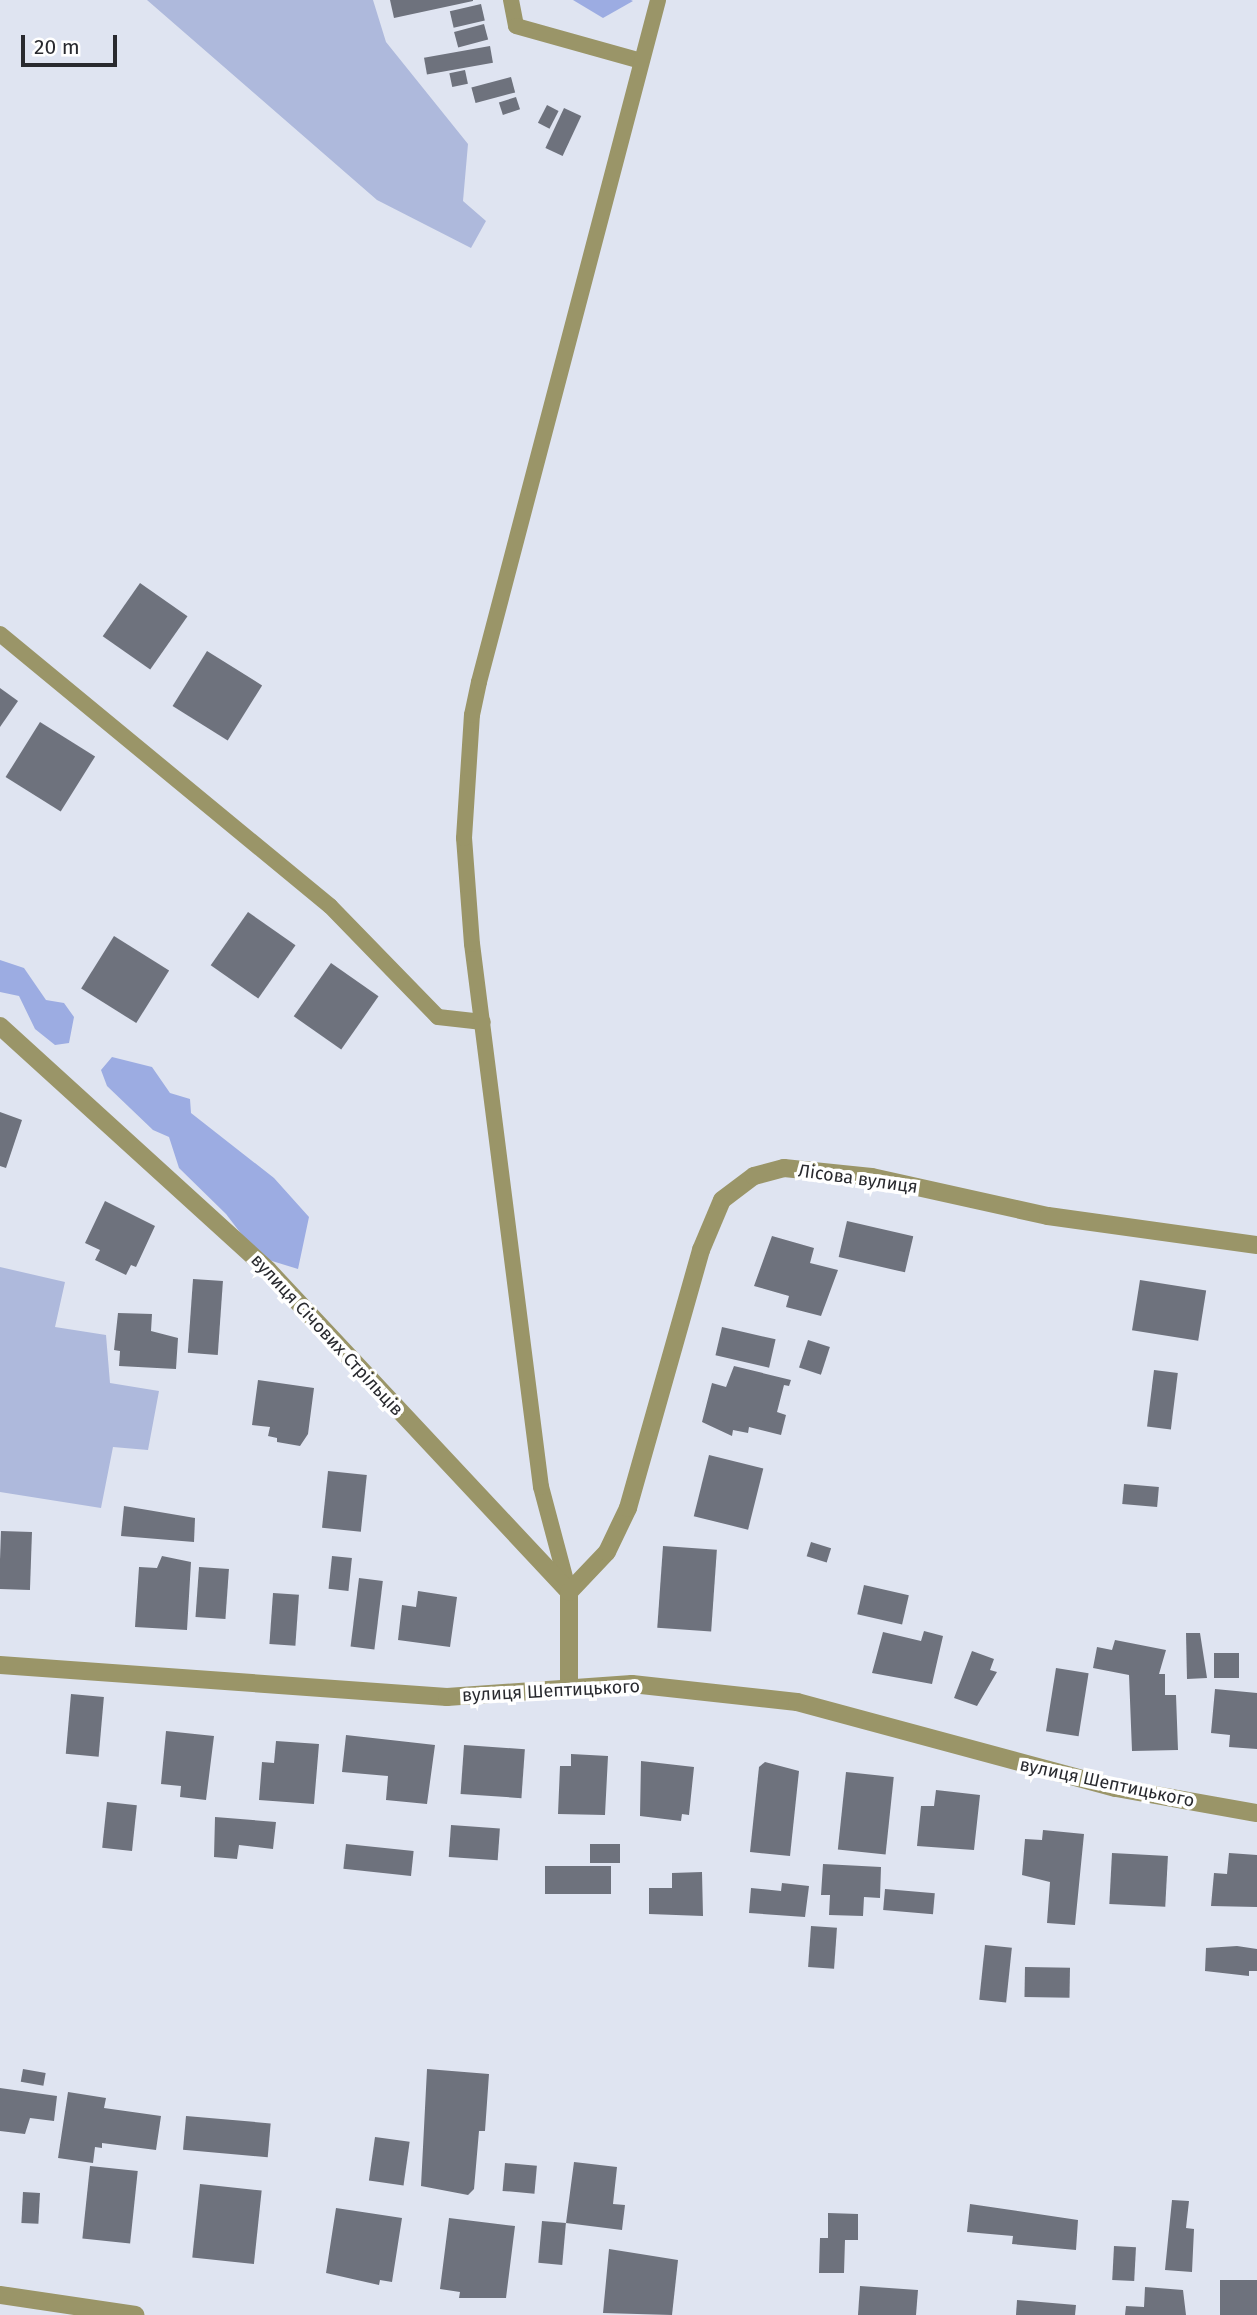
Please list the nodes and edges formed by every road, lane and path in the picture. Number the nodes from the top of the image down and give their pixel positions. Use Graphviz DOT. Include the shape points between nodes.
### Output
graph roads {
  1 [pos="511,0"];
  2 [pos="658,0"];
  3 [pos="641,61"];
  4 [pos="0,634"];
  5 [pos="483,1021"];
  6 [pos="0,1026"];
  7 [pos="1257,1245"];
  8 [pos="569,1592"];
  9 [pos="0,1665"];
  10 [pos="569,1688"];
  11 [pos="1257,1813"];
  12 [pos="0,2295"];
  13 [pos="136,2315"];
  1 -- 3 [label="lane" via="516,26"];
  2 -- 3 [label="lane"];
  3 -- 5 [label="lane" via="472,715 464,838"];
  4 -- 5 [label="lane" via="330,906 438,1017"];
  5 -- 8 [label="lane" via="541,1487"];
  6 -- 8 [label="street, вулиця Січових Стрільців" via="268,1270"];
  7 -- 8 [label="street, Лісова вулиця" via="1048,1216 872,1177 784,1168 754,1176 722,1200 701,1251 628,1508 607,1552"];
  8 -- 10 [label="street"];
  9 -- 10 [label="street, вулиця Шептицького" via="447,1697"];
  10 -- 11 [label="street, вулиця Шептицького" via="632,1684 797,1702 1116,1788"];
  12 -- 13 [label="street"];
}
